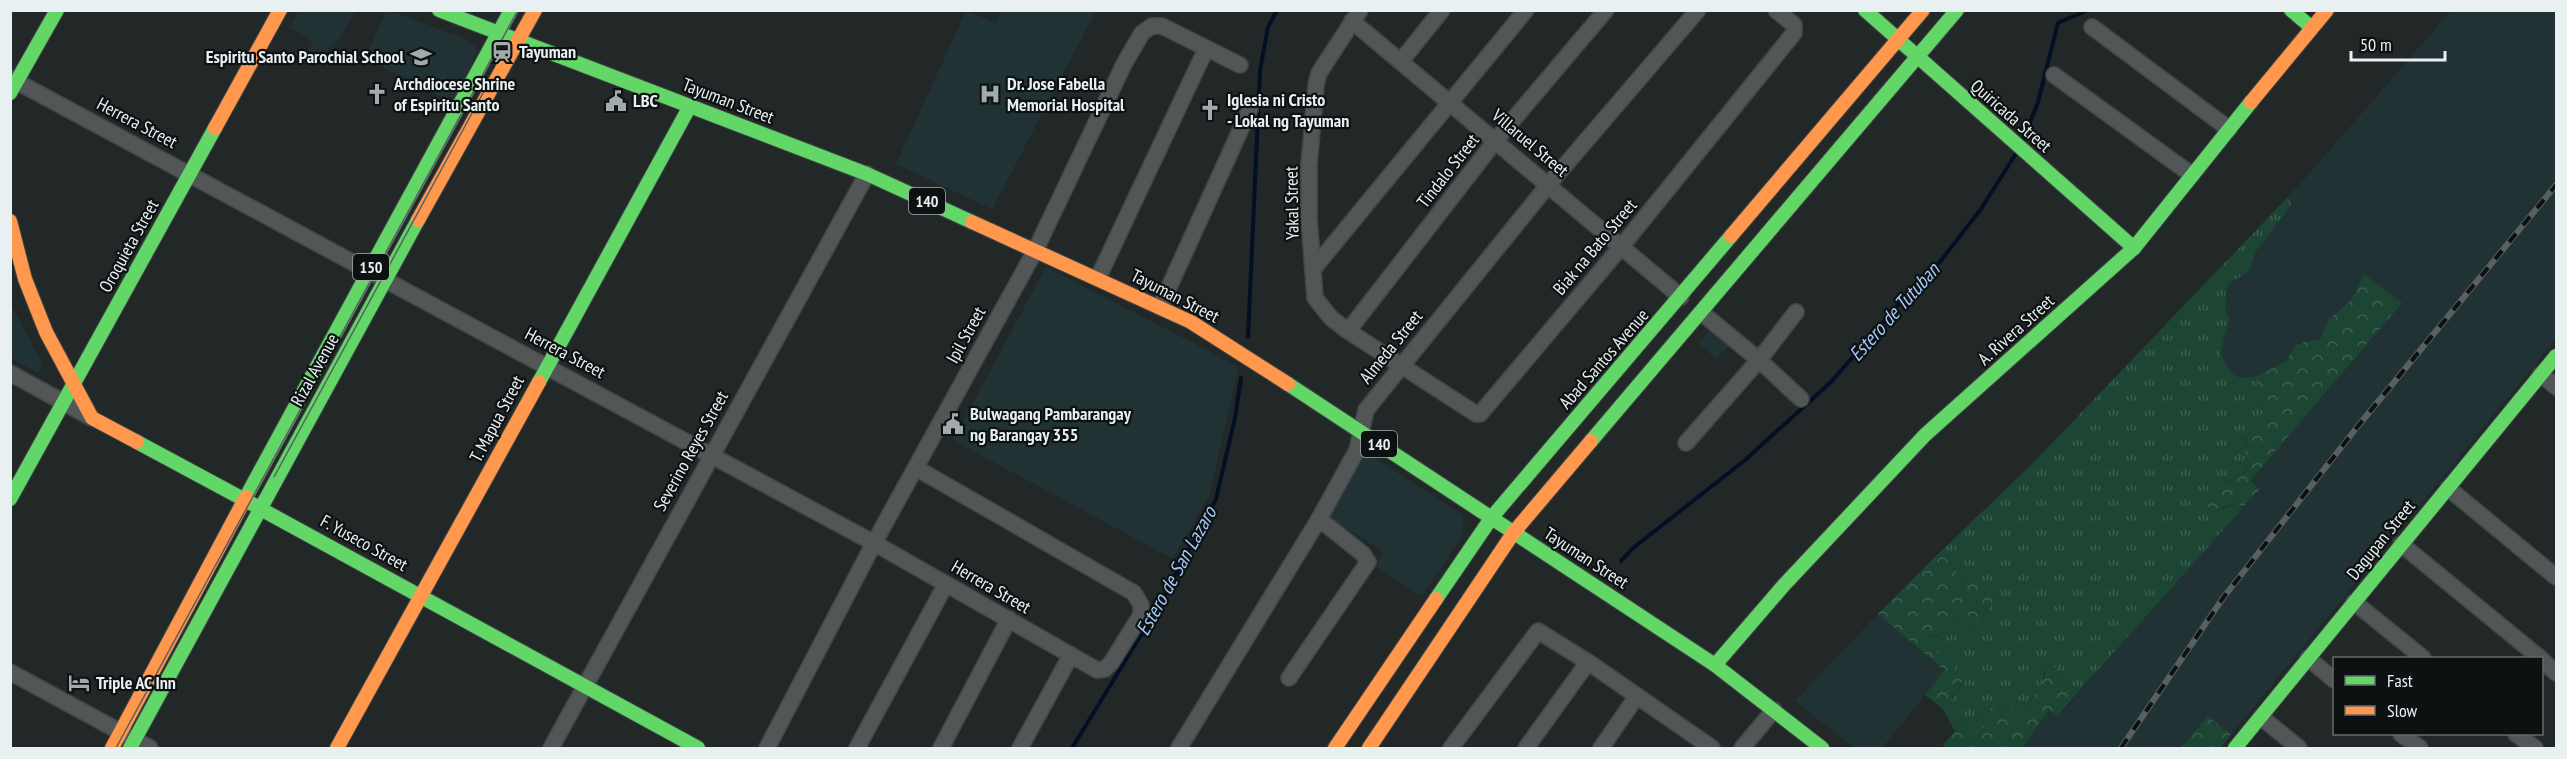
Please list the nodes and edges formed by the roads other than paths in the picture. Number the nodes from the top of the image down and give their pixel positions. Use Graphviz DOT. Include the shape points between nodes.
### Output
graph roads {
  1 [pos="57,10"];
  2 [pos="280,10"];
  3 [pos="439,10"];
  4 [pos="511,10"];
  5 [pos="535,10"];
  6 [pos="1442,10"];
  7 [pos="1526,10"];
  8 [pos="1606,10"];
  9 [pos="1698,10"];
  10 [pos="1776,10"];
  11 [pos="1865,10"];
  12 [pos="1923,10"];
  13 [pos="1957,10"];
  14 [pos="2291,10"];
  15 [pos="2327,10"];
  16 [pos="1356,16"];
  17 [pos="2092,27"];
  18 [pos="2311,27"];
  19 [pos="498,33"];
  20 [pos="518,41"];
  21 [pos="1899,41"];
  22 [pos="1206,49"];
  23 [pos="1918,57"];
  24 [pos="1401,61"];
  25 [pos="1240,66"];
  26 [pos="2054,75"];
  27 [pos="13,84"];
  28 [pos="1451,103"];
  29 [pos="690,106"];
  30 [pos="1251,109"];
  31 [pos="2229,129"];
  32 [pos="1496,140"];
  33 [pos="189,173"];
  34 [pos="867,174"];
  35 [pos="2192,175"];
  36 [pos="1549,184"];
  37 [pos="10,221"];
  38 [pos="1621,247"];
  39 [pos="2134,248"];
  40 [pos="1035,250"];
  41 [pos="1314,268"];
  42 [pos="370,270"];
  43 [pos="1098,278"];
  44 [pos="386,279"];
  45 [pos="1681,297"];
  46 [pos="1160,307"];
  47 [pos="1796,312"];
  48 [pos="1702,313"];
  49 [pos="1348,331"];
  50 [pos="2556,356"];
  51 [pos="1759,360"];
  52 [pos="1402,364"];
  53 [pos="546,365"];
  54 [pos="10,373"];
  55 [pos="2541,374"];
  56 [pos="73,385"];
  57 [pos="2556,387"];
  58 [pos="1801,399"];
  59 [pos="63,402"];
  60 [pos="92,418"];
  61 [pos="1361,433"];
  62 [pos="1686,443"];
  63 [pos="711,454"];
  64 [pos="916,468"];
  65 [pos="2448,488"];
  66 [pos="10,499"];
  67 [pos="244,500"];
  68 [pos="259,508"];
  69 [pos="1492,517"];
  70 [pos="1319,519"];
  71 [pos="1514,532"];
  72 [pos="874,543"];
  73 [pos="2401,544"];
  74 [pos="2556,577"];
  75 [pos="946,584"];
  76 [pos="422,597"];
  77 [pos="2354,602"];
  78 [pos="1009,620"];
  79 [pos="1071,654"];
  80 [pos="2422,657"];
  81 [pos="2538,657"];
  82 [pos="2308,658"];
  83 [pos="1588,662"];
  84 [pos="2543,662"];
  85 [pos="1715,665"];
  86 [pos="10,672"];
  87 [pos="2556,673"];
  88 [pos="1289,678"];
  89 [pos="2333,679"];
  90 [pos="585,687"];
  91 [pos="1637,696"];
  92 [pos="1774,710"];
  93 [pos="2260,717"];
  94 [pos="121,732"];
  95 [pos="2402,735"];
  96 [pos="2517,735"];
  97 [pos="132,744"];
  98 [pos="112,748"];
  99 [pos="150,748"];
  100 [pos="337,748"];
  101 [pos="551,748"];
  102 [pos="698,748"];
  103 [pos="767,748"];
  104 [pos="857,748"];
  105 [pos="941,748"];
  106 [pos="1020,748"];
  107 [pos="1179,748"];
  108 [pos="1335,748"];
  109 [pos="1369,748"];
  110 [pos="1451,748"];
  111 [pos="1526,748"];
  112 [pos="1600,748"];
  113 [pos="1712,748"];
  114 [pos="1742,748"];
  115 [pos="1822,748"];
  116 [pos="2235,748"];
  117 [pos="2299,748"];
  118 [pos="2420,748"];
  119 [pos="2535,748"];
  1 -- 27 [label="main road"];
  2 -- 33 [label="main road, Oroquieta Street"];
  3 -- 19 [label="main road, Tayuman Street / 140"];
  4 -- 19 [label="main road, Rizal Avenue / 150"];
  5 -- 20 [label="main road, Rizal Avenue / 150"];
  6 -- 24 [label="street"];
  7 -- 28 [label="street"];
  8 -- 32 [label="street, Tindalo Street"];
  9 -- 36 [label="street, Almeda Street"];
  10 -- 38 [label="street, Biak na Bato Street" via="1796,29"];
  11 -- 21 [label="main road, Quiricada Street"];
  12 -- 21 [label="main road, Abad Santos Avenue"];
  13 -- 23 [label="main road"];
  14 -- 18 [label="main road"];
  15 -- 18 [label="main road, A. Rivera Street"];
  16 -- 24 [label="street, Villaruel Street"];
  16 -- 41 [label="street, Yakal Street" via="1319,73 1316,85 1309,165"];
  17 -- 31 [label="street"];
  18 -- 31 [label="main road, A. Rivera Street"];
  19 -- 20 [label="main road, Tayuman Street / 140"];
  19 -- 42 [label="main road, Rizal Avenue / 150"];
  20 -- 29 [label="main road, Tayuman Street / 140"];
  20 -- 44 [label="main road, Rizal Avenue / 150"];
  21 -- 23 [label="main road, Quiricada Street"];
  21 -- 45 [label="main road, Abad Santos Avenue"];
  22 -- 25 [label="street, Ipil Street"];
  22 -- 40 [label="street, Ipil Street" via="1162,26 1152,26 1142,33"];
  22 -- 43 [label="street"];
  23 -- 39 [label="main road, Quiricada Street"];
  23 -- 48 [label="main road"];
  24 -- 28 [label="street, Villaruel Street"];
  26 -- 35 [label="street"];
  27 -- 33 [label="street, Herrera Street"];
  28 -- 32 [label="street, Villaruel Street"];
  28 -- 41 [label="street"];
  29 -- 34 [label="main road, Tayuman Street / 140"];
  29 -- 53 [label="main road, T. Mapua Street"];
  30 -- 46 [label="street"];
  31 -- 35 [label="main road, A. Rivera Street"];
  32 -- 36 [label="street, Villaruel Street"];
  32 -- 49 [label="street, Tindalo Street"];
  33 -- 42 [label="street, Herrera Street"];
  33 -- 56 [label="main road, Oroquieta Street"];
  34 -- 40 [label="main road, Tayuman Street / 140"];
  34 -- 63 [label="street, Severino Reyes Street"];
  35 -- 39 [label="main road, A. Rivera Street"];
  36 -- 38 [label="street, Villaruel Street"];
  36 -- 52 [label="street, Almeda Street"];
  37 -- 56 [label="main road" via="25,279"];
  38 -- 45 [label="street, Villaruel Street"];
  38 -- 52 [label="street, Biak na Bato Street" via="1480,414"];
  39 -- 85 [label="main road, A. Rivera Street" via="1925,435"];
  40 -- 43 [label="main road, Tayuman Street / 140"];
  40 -- 64 [label="street, Ipil Street"];
  41 -- 49 [label="street, Yakal Street" via="1315,298"];
  42 -- 44 [label="street, Herrera Street"];
  42 -- 67 [label="main road, Rizal Avenue / 150"];
  43 -- 46 [label="main road, Tayuman Street / 140"];
  44 -- 53 [label="street, Herrera Street"];
  44 -- 68 [label="main road, Rizal Avenue / 150"];
  45 -- 69 [label="main road, Abad Santos Avenue"];
  46 -- 61 [label="main road, Tayuman Street / 140" via="1222,340"];
  47 -- 51 [label="street"];
  48 -- 51 [label="street"];
  48 -- 71 [label="main road"];
  49 -- 52 [label="street, Yakal Street"];
  50 -- 55 [label="main road, Dagupan Street"];
  51 -- 58 [label="street"];
  51 -- 62 [label="street"];
  52 -- 61 [label="street, Almeda Street" via="1366,410"];
  53 -- 63 [label="street, Herrera Street"];
  53 -- 76 [label="main road, T. Mapua Street"];
  54 -- 59 [label="street, F. Yuseco Street"];
  55 -- 57 [label="street"];
  55 -- 65 [label="main road, Dagupan Street"];
  56 -- 59 [label="main road, Oroquieta Street"];
  56 -- 60 [label="main road"];
  59 -- 60 [label="street, F. Yuseco Street"];
  59 -- 66 [label="main road, Oroquieta Street"];
  60 -- 67 [label="main road, F. Yuseco Street"];
  61 -- 69 [label="main road, Tayuman Street / 140"];
  61 -- 70 [label="street, Almeda Street" via="1357,450"];
  63 -- 72 [label="street, Herrera Street"];
  63 -- 90 [label="street, Severino Reyes Street"];
  64 -- 72 [label="street, Ipil Street"];
  64 -- 79 [label="street, Herrera Street" via="1134,593 1142,605 1142,615 1105,669 1097,670"];
  65 -- 73 [label="main road, Dagupan Street"];
  65 -- 74 [label="street"];
  67 -- 68 [label="main road, F. Yuseco Street"];
  67 -- 94 [label="main road, Rizal Avenue / 150"];
  68 -- 76 [label="main road, F. Yuseco Street"];
  68 -- 97 [label="main road, Rizal Avenue / 150"];
  69 -- 71 [label="main road, Tayuman Street / 140"];
  69 -- 108 [label="main road, Abad Santos Avenue"];
  70 -- 88 [label="street" via="1368,562"];
  70 -- 107 [label="street, Almeda Street"];
  71 -- 85 [label="main road, Tayuman Street / 140"];
  71 -- 109 [label="main road"];
  72 -- 75 [label="street, Herrera Street"];
  72 -- 103 [label="street, Ipil Street"];
  73 -- 77 [label="main road, Dagupan Street"];
  73 -- 81 [label="street"];
  75 -- 78 [label="street, Herrera Street"];
  75 -- 104 [label="street"];
  76 -- 90 [label="main road, F. Yuseco Street"];
  76 -- 100 [label="main road, T. Mapua Street"];
  77 -- 80 [label="street"];
  77 -- 82 [label="main road, Dagupan Street"];
  78 -- 79 [label="street, Herrera Street"];
  78 -- 105 [label="street"];
  79 -- 106 [label="street"];
  82 -- 89 [label="street"];
  82 -- 93 [label="main road, Dagupan Street"];
  83 -- 91 [label="street"];
  83 -- 110 [label="street" via="1538,631"];
  83 -- 111 [label="street"];
  84 -- 87 [label="street"];
  85 -- 92 [label="main road, Tayuman Street / 140"];
  86 -- 94 [label="street"];
  90 -- 101 [label="street, Severino Reyes Street"];
  90 -- 102 [label="main road, F. Yuseco Street"];
  91 -- 112 [label="street"];
  91 -- 113 [label="street"];
  92 -- 114 [label="street"];
  92 -- 115 [label="main road, Tayuman Street / 140"];
  93 -- 116 [label="main road, Dagupan Street"];
  93 -- 117 [label="street"];
  94 -- 97 [label="street"];
  94 -- 98 [label="main road, Rizal Avenue / 150"];
  95 -- 118 [label="street"];
  96 -- 119 [label="street"];
  97 -- 99 [label="street"];
}
